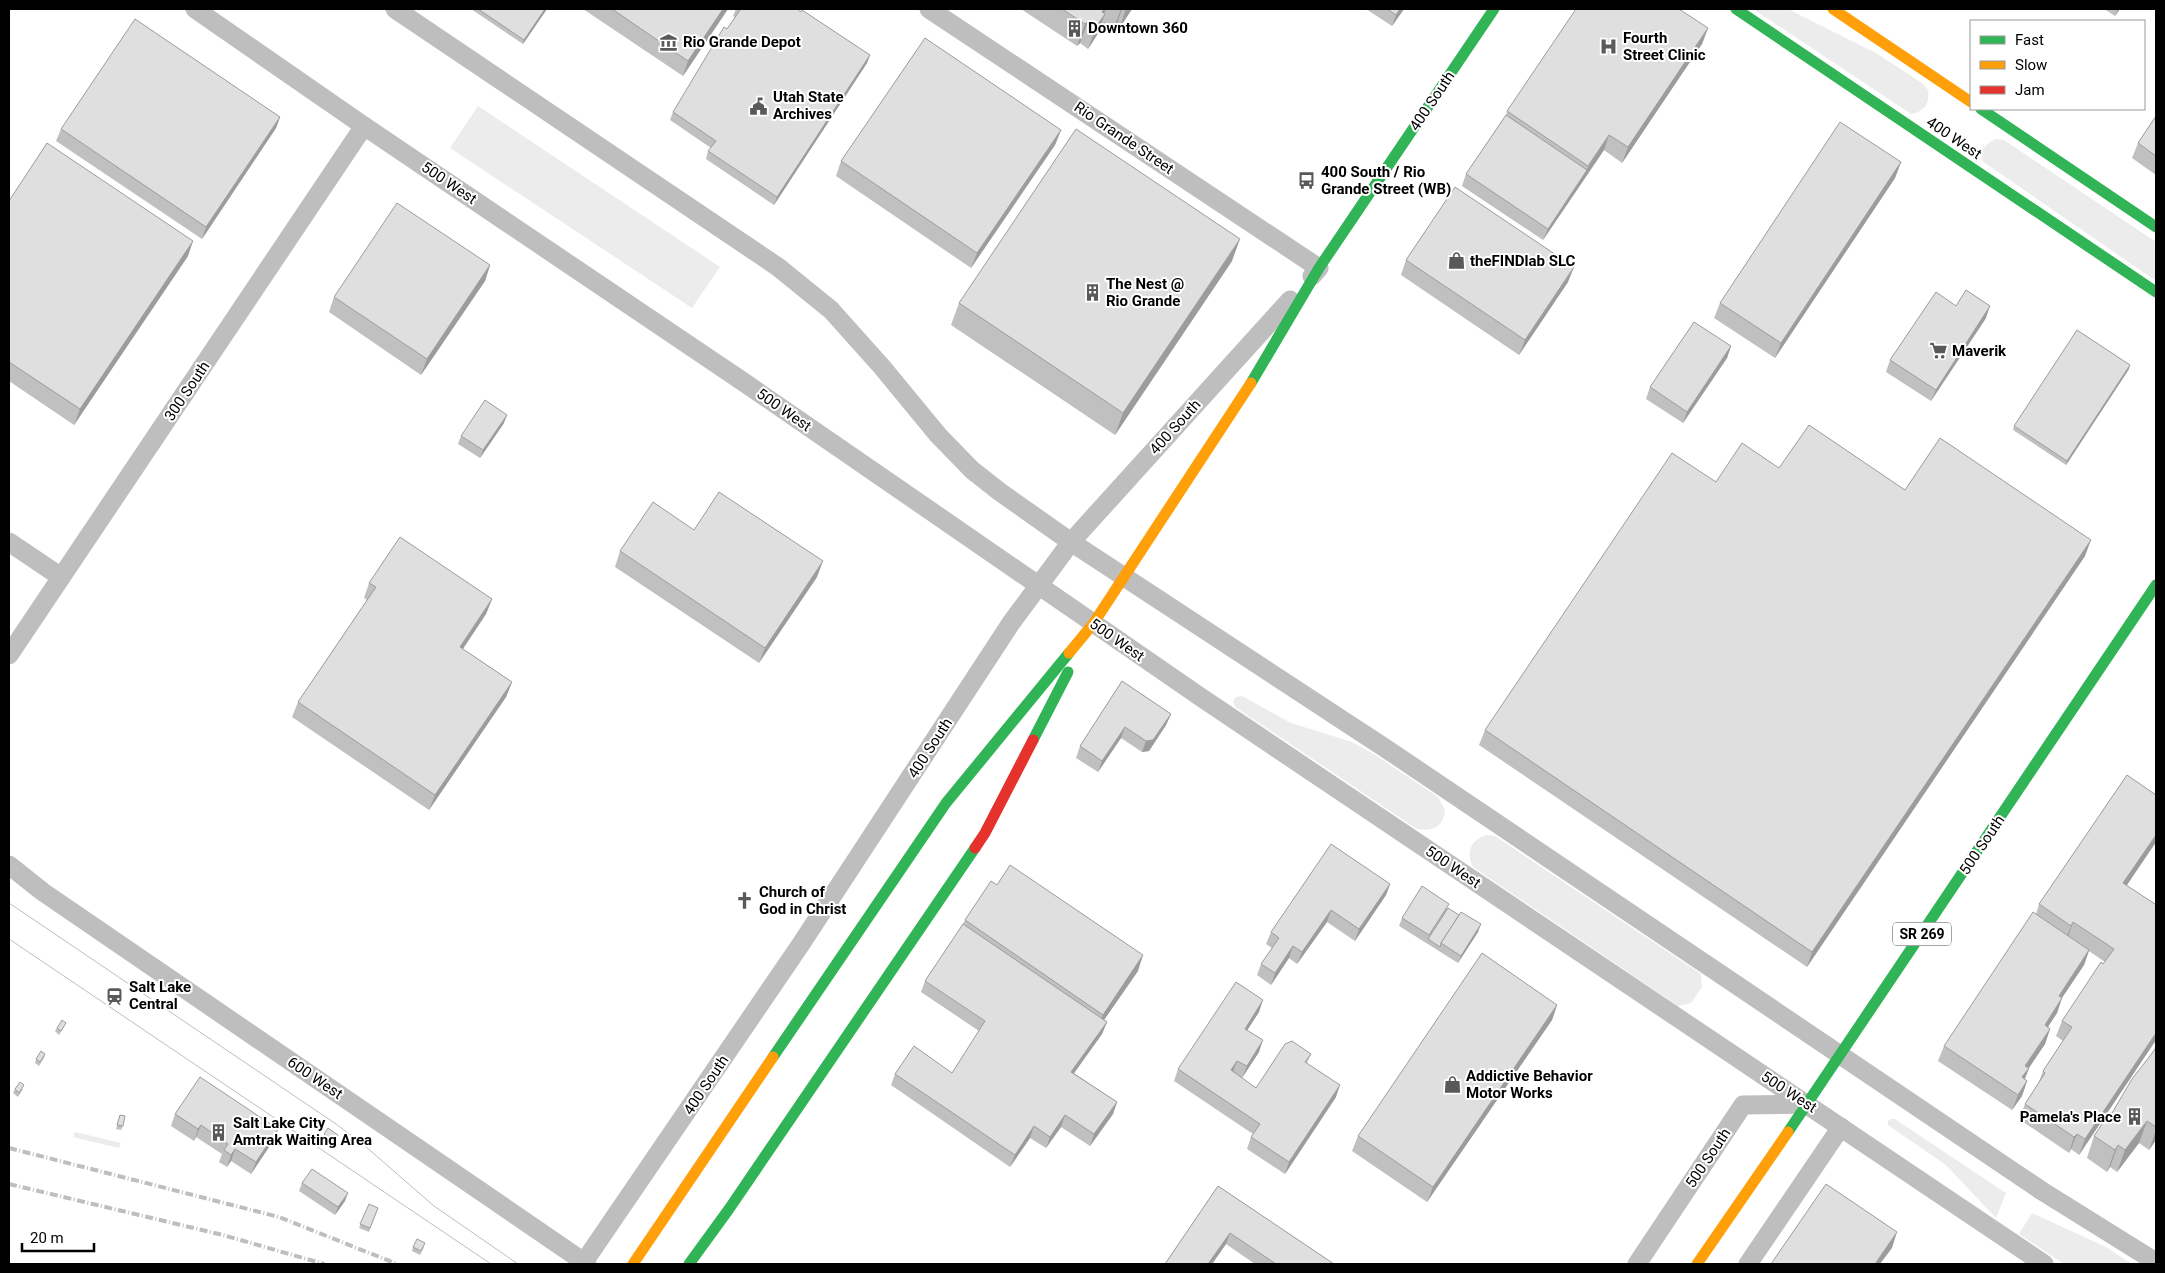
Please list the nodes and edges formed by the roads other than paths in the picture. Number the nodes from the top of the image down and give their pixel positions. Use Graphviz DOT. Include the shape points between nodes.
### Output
graph roads {
  1 [pos="195,9"];
  2 [pos="395,9"];
  3 [pos="929,9"];
  4 [pos="1494,9"];
  5 [pos="1736,9"];
  6 [pos="1833,9"];
  7 [pos="1970,101"];
  8 [pos="1982,110"];
  9 [pos="364,126"];
  10 [pos="2156,227"];
  11 [pos="1319,268"];
  12 [pos="2156,292"];
  13 [pos="9,542"];
  14 [pos="1071,542"];
  15 [pos="62,577"];
  16 [pos="1125,577"];
  17 [pos="2156,585"];
  18 [pos="1039,587"];
  19 [pos="1093,624"];
  20 [pos="9,655"];
  21 [pos="9,865"];
  22 [pos="9,874"];
  23 [pos="43,892"];
  24 [pos="1841,1054"];
  25 [pos="1807,1104"];
  26 [pos="1841,1127"];
  27 [pos="2156,1262"];
  28 [pos="585,1263"];
  29 [pos="633,1264"];
  30 [pos="689,1264"];
  31 [pos="1637,1264"];
  32 [pos="1697,1264"];
  33 [pos="1748,1264"];
  34 [pos="2044,1264"];
  1 -- 9 [label="street, 500 West"];
  2 -- 14 [label="street" via="778,267 831,310 972,470"];
  3 -- 11 [label="street, Rio Grande Street"];
  4 -- 11 [label="main road, 400 South"];
  5 -- 12 [label="main road, 400 West"];
  6 -- 7 [label="main road"];
  8 -- 10 [label="main road"];
  9 -- 15 [label="street, 300 South"];
  9 -- 18 [label="street, 500 West"];
  11 -- 14 [label="street, 400 South"];
  11 -- 16 [label="main road, 400 South" via="1234,412"];
  13 -- 15 [label="street"];
  14 -- 16 [label="street"];
  14 -- 18 [label="street, 400 South"];
  15 -- 20 [label="street, 300 South"];
  16 -- 19 [label="main road, 400 South"];
  16 -- 24 [label="street"];
  17 -- 24 [label="main road, 500 South / SR 269"];
  18 -- 19 [label="street, 500 West"];
  18 -- 28 [label="street, 400 South" via="1011,624 802,944"];
  19 -- 25 [label="street, 500 West"];
  19 -- 29 [label="main road, 400 South" via="946,803"];
  19 -- 30 [label="main road, 400 South" via="985,833"];
  21 -- 23 [label="street, 600 West"];
  22 -- 23 [label="street, 600 West"];
  23 -- 28 [label="street, 600 West"];
  24 -- 25 [label="main road, 500 South / SR 269"];
  24 -- 27 [label="street" via="2042,1191"];
  25 -- 26 [label="street, 500 West"];
  25 -- 31 [label="street, 500 South" via="1743,1105"];
  25 -- 32 [label="main road, 500 South / SR 269"];
  26 -- 33 [label="street"];
  26 -- 34 [label="street, 500 West"];
}
